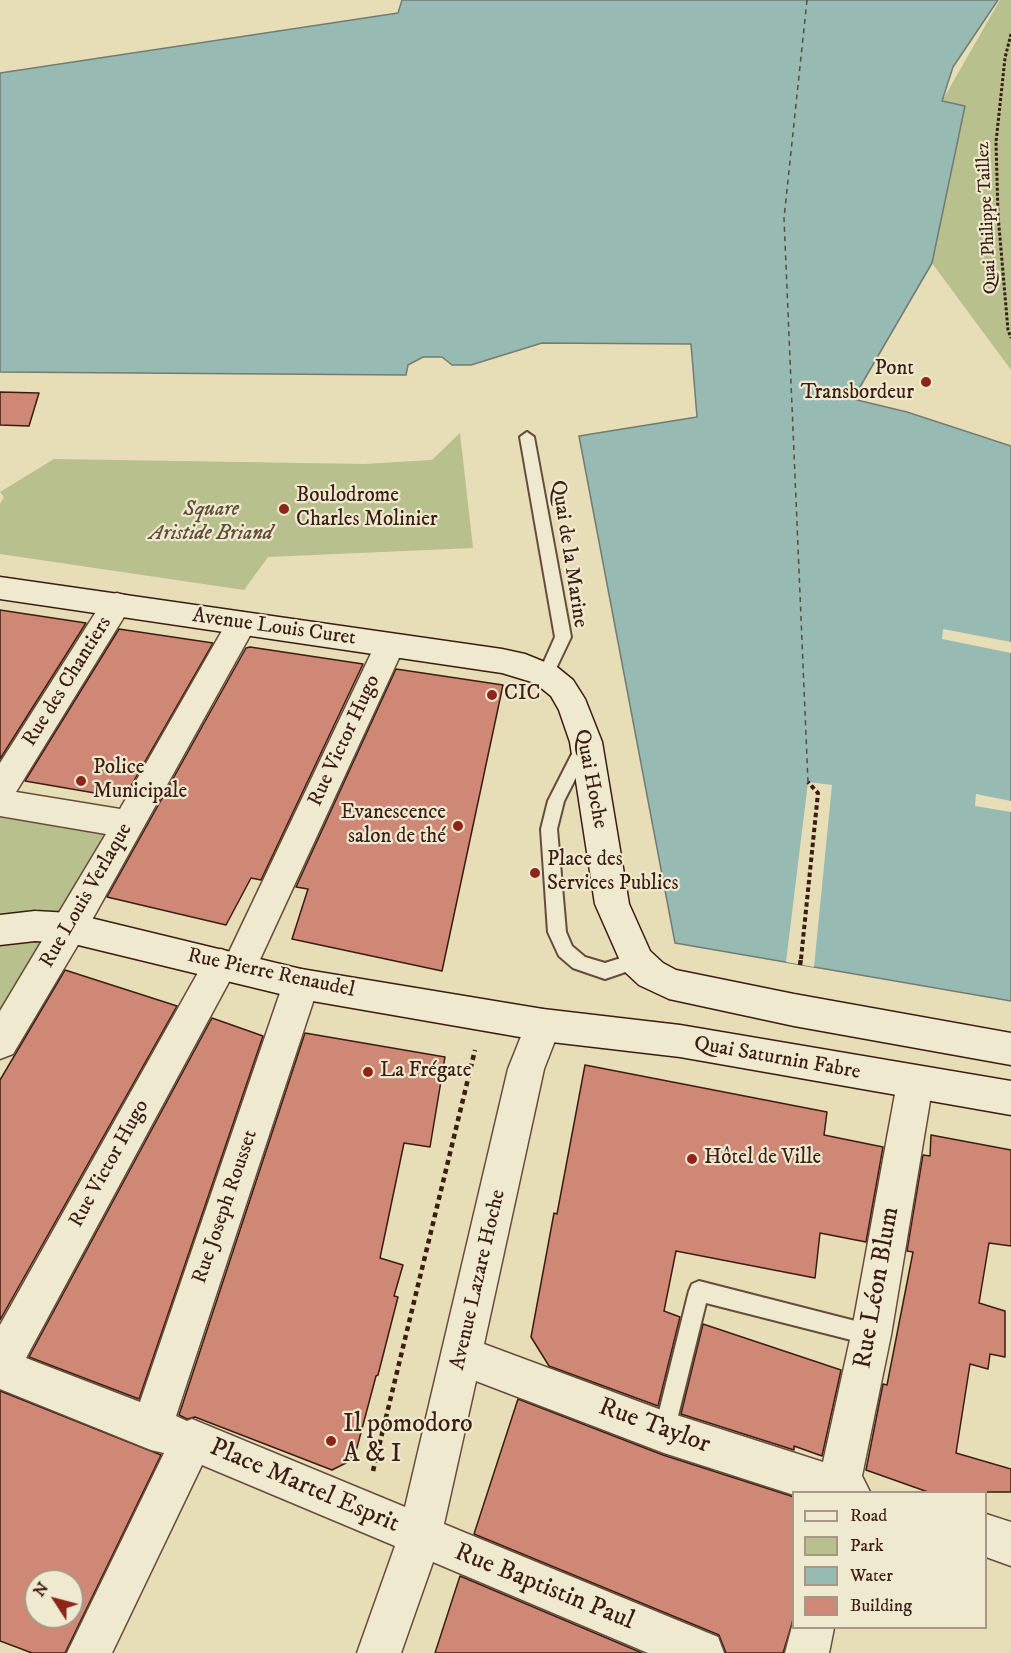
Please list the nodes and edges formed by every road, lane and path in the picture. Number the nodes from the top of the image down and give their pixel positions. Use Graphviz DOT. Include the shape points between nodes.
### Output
graph roads {
  1 [pos="1011,34"];
  2 [pos="1009,329"];
  3 [pos="1011,338"];
  4 [pos="527,437"];
  5 [pos="0,588"];
  6 [pos="117,604"];
  7 [pos="242,623"];
  8 [pos="390,645"];
  9 [pos="546,675"];
  10 [pos="586,742"];
  11 [pos="808,782"];
  12 [pos="0,790"];
  13 [pos="0,803"];
  14 [pos="129,824"];
  15 [pos="70,928"];
  16 [pos="0,930"];
  17 [pos="637,961"];
  18 [pos="800,965"];
  19 [pos="230,966"];
  20 [pos="301,984"];
  21 [pos="481,1014"];
  22 [pos="543,1025"];
  23 [pos="0,1043"];
  24 [pos="1011,1049"];
  25 [pos="915,1083"];
  26 [pos="1011,1098"];
  27 [pos="871,1335"];
  28 [pos="462,1356"];
  29 [pos="0,1365"];
  30 [pos="0,1369"];
  31 [pos="151,1429"];
  32 [pos="664,1432"];
  33 [pos="192,1440"];
  34 [pos="842,1491"];
  35 [pos="363,1513"];
  36 [pos="420,1536"];
  37 [pos="987,1536"];
  38 [pos="1011,1544"];
  39 [pos="812,1629"];
  40 [pos="89,1653"];
  41 [pos="379,1653"];
  42 [pos="702,1653"];
  43 [pos="807,1653"];
  1 -- 2 [label="path, Quai Philippe Taillez" via="996,142 998,215"];
  2 -- 3 [label="path, Quai Philippe Taillez"];
  4 -- 9 [label="lane, Quai de la Marine" via="563,637"];
  5 -- 6 [label="street, Avenue Louis Curet"];
  6 -- 7 [label="street, Avenue Louis Curet"];
  6 -- 12 [label="street, Rue des Chantiers"];
  7 -- 8 [label="street, Avenue Louis Curet"];
  7 -- 14 [label="street, Rue Louis Verlaque"];
  8 -- 9 [label="street, Avenue Louis Curet" via="502,660"];
  8 -- 19 [label="street, Rue Victor Hugo"];
  9 -- 10 [label="street, Quai Hoche" via="562,688 574,708"];
  10 -- 17 [label="street, Quai Hoche" via="612,904"];
  10 -- 17 [label="lane" via="556,801 549,829 557,932 565,951 579,963 606,971"];
  11 -- 18 [label="path" via="818,793"];
  13 -- 14 [label="street"];
  14 -- 15 [label="street, Rue Louis Verlaque"];
  15 -- 16 [label="street, Rue Pierre Renaudel"];
  15 -- 19 [label="street, Rue Pierre Renaudel"];
  15 -- 23 [label="street, Rue Louis Verlaque"];
  17 -- 24 [label="street" via="669,984"];
  19 -- 20 [label="street, Rue Pierre Renaudel"];
  19 -- 29 [label="street, Rue Victor Hugo"];
  20 -- 21 [label="street, Rue Pierre Renaudel"];
  20 -- 31 [label="street, Rue Joseph Rousset"];
  21 -- 22 [label="street, Rue Pierre Renaudel"];
  21 -- 35 [label="path"];
  22 -- 25 [label="street, Quai Saturnin Fabre" via="680,1041"];
  22 -- 28 [label="street, Avenue Lazare Hoche" via="526,1069"];
  25 -- 26 [label="street, Quai Saturnin Fabre"];
  25 -- 27 [label="street, Rue Léon Blum"];
  27 -- 32 [label="lane" via="699,1291"];
  27 -- 34 [label="street, Rue Léon Blum"];
  28 -- 32 [label="street, Rue Taylor"];
  28 -- 36 [label="street, Avenue Lazare Hoche"];
  30 -- 31 [label="street"];
  31 -- 33 [label="street"];
  32 -- 34 [label="street, Rue Taylor"];
  33 -- 35 [label="street, Place Martel Esprit"];
  33 -- 40 [label="street, Place Martel Esprit"];
  35 -- 36 [label="street, Place Martel Esprit"];
  36 -- 41 [label="street, Place Martel Esprit"];
  36 -- 42 [label="street, Rue Baptistin Paul"];
  37 -- 38 [label="street"];
  39 -- 43 [label="street"];
}
